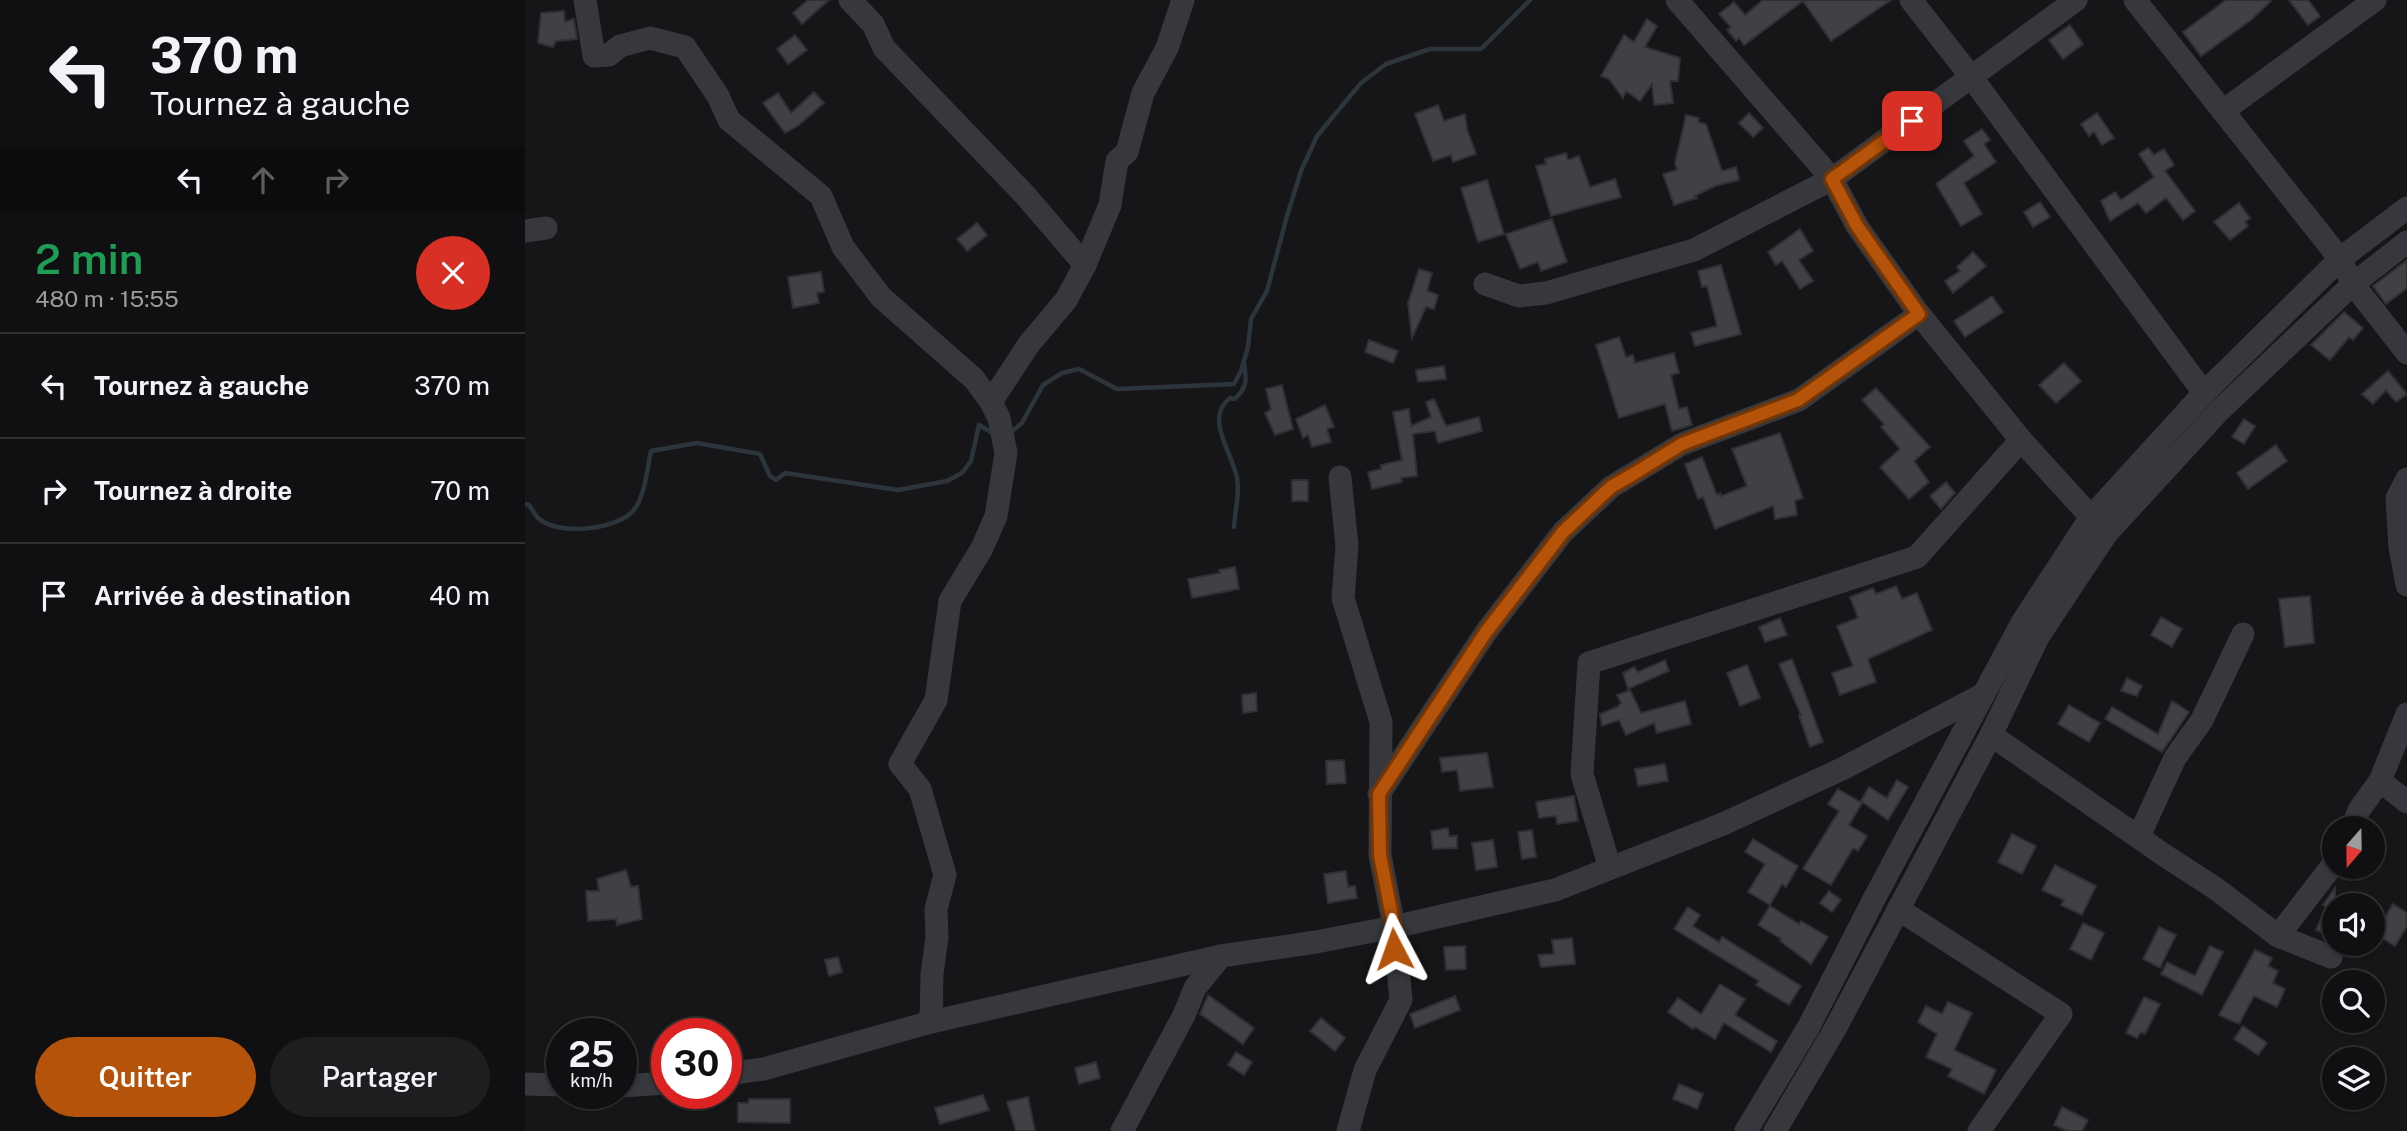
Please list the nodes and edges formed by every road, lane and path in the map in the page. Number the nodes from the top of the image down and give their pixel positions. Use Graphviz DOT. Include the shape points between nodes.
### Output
graph roads {
  1 [pos="585,0"];
  2 [pos="850,0"];
  3 [pos="1183,0"];
  4 [pos="1677,0"];
  5 [pos="1911,0"];
  6 [pos="2076,0"];
  7 [pos="2135,0"];
  8 [pos="2375,0"];
  9 [pos="1972,78"];
  10 [pos="2223,111"];
  11 [pos="1832,179"];
  12 [pos="2407,208"];
  13 [pos="2407,242"];
  14 [pos="2340,259"];
  15 [pos="1085,265"];
  16 [pos="1485,284"];
  17 [pos="2353,284"];
  18 [pos="1919,314"];
  19 [pos="2407,353"];
  20 [pos="2204,393"];
  21 [pos="991,402"];
  22 [pos="2021,440"];
  23 [pos="1340,477"];
  24 [pos="2407,479"];
  25 [pos="2091,517"];
  26 [pos="2407,585"];
  27 [pos="2243,634"];
  28 [pos="1984,694"];
  29 [pos="2407,713"];
  30 [pos="1991,735"];
  31 [pos="2379,781"];
  32 [pos="1379,794"];
  33 [pos="2407,802"];
  34 [pos="2357,816"];
  35 [pos="2139,836"];
  36 [pos="1610,868"];
  37 [pos="2322,879"];
  38 [pos="1898,909"];
  39 [pos="1394,927"];
  40 [pos="2278,936"];
  41 [pos="1221,956"];
  42 [pos="2331,957"];
  43 [pos="931,1022"];
  44 [pos="742,1072"];
  45 [pos="525,1084"];
  46 [pos="546,1085"];
  47 [pos="1122,1131"];
  48 [pos="1348,1131"];
  49 [pos="1747,1131"];
  50 [pos="1775,1131"];
  51 [pos="1979,1131"];
  1 -- 21 [label="street" via="594,55 609,55 620,46 650,38 685,47 729,120 821,196 843,247 881,297 974,379"];
  2 -- 15 [label="street" via="873,24 884,48"];
  3 -- 15 [label="street" via="1167,48 1143,93 1127,152 1117,161 1110,205"];
  4 -- 11 [label="street"];
  5 -- 9 [label="street"];
  6 -- 9 [label="street"];
  7 -- 10 [label="street"];
  8 -- 10 [label="street"];
  9 -- 11 [label="street"];
  9 -- 20 [label="street"];
  10 -- 14 [label="street"];
  11 -- 16 [label="street" via="1694,250 1546,293 1519,296"];
  11 -- 18 [label="street" via="1857,226"];
  12 -- 14 [label="street"];
  13 -- 17 [label="street"];
  14 -- 17 [label="street"];
  14 -- 20 [label="street"];
  15 -- 21 [label="street" via="1066,300 1029,344"];
  17 -- 19 [label="street"];
  17 -- 30 [label="street" via="2219,411 2107,533 2038,637"];
  18 -- 22 [label="street"];
  18 -- 32 [label="street" via="1798,400 1682,444 1611,487 1563,532 1486,632"];
  20 -- 25 [label="street"];
  21 -- 43 [label="street" via="1006,453 996,516 950,601 936,700 900,764 920,789 945,875 936,909"];
  22 -- 25 [label="street"];
  22 -- 36 [label="street" via="1917,557 1589,663 1582,774"];
  23 -- 32 [label="street" via="1346,546 1343,598 1381,722"];
  24 -- 26 [label="street" via="2397,498"];
  25 -- 28 [label="street" via="2023,621"];
  27 -- 35 [label="street" via="2202,720 2175,758"];
  28 -- 36 [label="street" via="1784,796"];
  28 -- 49 [label="street" via="1808,1028"];
  29 -- 31 [label="street"];
  30 -- 35 [label="street"];
  30 -- 38 [label="street"];
  31 -- 33 [label="street"];
  31 -- 34 [label="street"];
  32 -- 39 [label="street" via="1380,855"];
  35 -- 40 [label="street"];
  36 -- 39 [label="street" via="1555,890"];
  37 -- 40 [label="street"];
  38 -- 50 [label="street"];
  38 -- 51 [label="street" via="2061,1014"];
  39 -- 41 [label="street"];
  39 -- 48 [label="street" via="1401,1000 1365,1070"];
  40 -- 42 [label="street"];
  41 -- 43 [label="street"];
  41 -- 47 [label="street" via="1195,988"];
  43 -- 44 [label="street"];
  45 -- 46 [label="street"];
}
